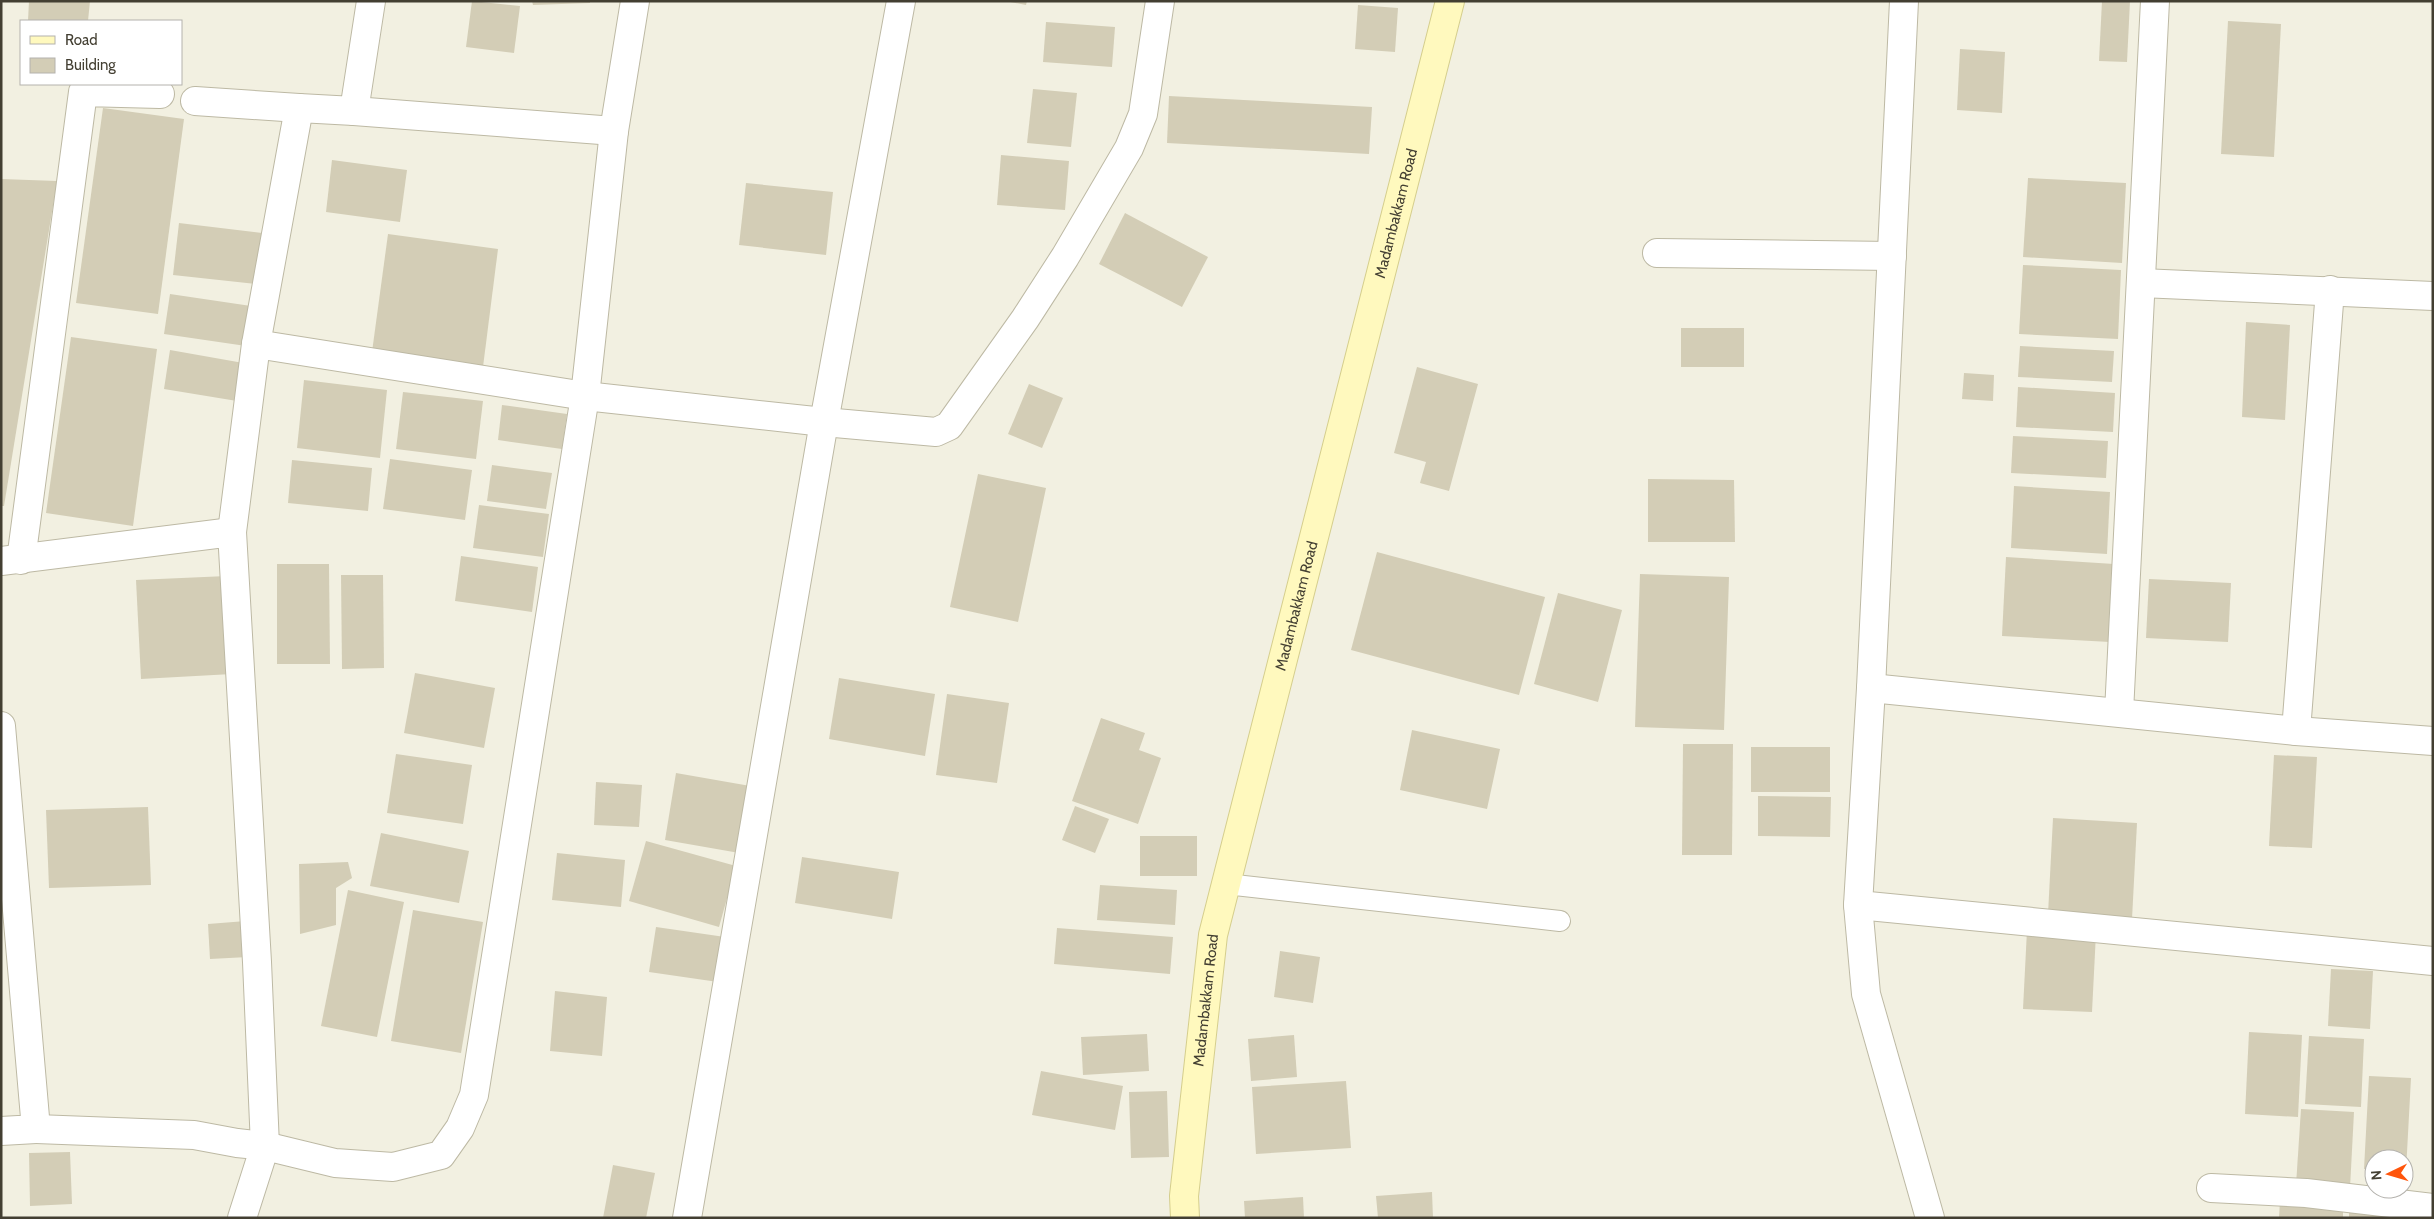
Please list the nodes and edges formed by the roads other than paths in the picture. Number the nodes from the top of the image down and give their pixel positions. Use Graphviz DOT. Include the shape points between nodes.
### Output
graph roads {
  1 [pos="371,1"];
  2 [pos="635,1"];
  3 [pos="901,1"];
  4 [pos="1160,1"];
  5 [pos="1450,1"];
  6 [pos="1904,1"];
  7 [pos="2155,1"];
  8 [pos="160,94"];
  9 [pos="195,101"];
  10 [pos="299,108"];
  11 [pos="354,111"];
  12 [pos="614,131"];
  13 [pos="1657,252"];
  14 [pos="1892,256"];
  15 [pos="2141,283"];
  16 [pos="2330,290"];
  17 [pos="2433,296"];
  18 [pos="256,344"];
  19 [pos="585,396"];
  20 [pos="824,422"];
  21 [pos="232,532"];
  22 [pos="11,561"];
  23 [pos="1871,688"];
  24 [pos="2119,712"];
  25 [pos="1,726"];
  26 [pos="2296,731"];
  27 [pos="2433,741"];
  28 [pos="1226,884"];
  29 [pos="1858,905"];
  30 [pos="1560,921"];
  31 [pos="2433,961"];
  32 [pos="36,1129"];
  33 [pos="1,1131"];
  34 [pos="265,1146"];
  35 [pos="2211,1188"];
  36 [pos="2433,1208"];
  37 [pos="242,1218"];
  38 [pos="687,1218"];
  39 [pos="1185,1218"];
  40 [pos="1930,1218"];
  1 -- 11 [label="street"];
  2 -- 12 [label="street"];
  3 -- 20 [label="street"];
  4 -- 20 [label="street" via="1143,114 1129,148 1025,319 949,426 936,432 924,432"];
  5 -- 28 [label="street, Madambakkam Road"];
  6 -- 14 [label="street"];
  7 -- 15 [label="street"];
  8 -- 22 [label="street" via="83,92"];
  9 -- 10 [label="street"];
  10 -- 11 [label="street"];
  10 -- 18 [label="street"];
  11 -- 12 [label="street"];
  12 -- 19 [label="street"];
  13 -- 14 [label="street"];
  14 -- 23 [label="street"];
  15 -- 16 [label="street"];
  15 -- 24 [label="street"];
  16 -- 17 [label="street"];
  16 -- 26 [label="street"];
  18 -- 19 [label="street"];
  18 -- 21 [label="street"];
  19 -- 20 [label="street"];
  19 -- 34 [label="street" via="474,1095 460,1128 440,1155 393,1167 335,1163"];
  20 -- 38 [label="street"];
  21 -- 22 [label="street"];
  21 -- 34 [label="street" via="258,962"];
  23 -- 24 [label="street"];
  23 -- 29 [label="street"];
  24 -- 26 [label="street"];
  25 -- 32 [label="street"];
  26 -- 27 [label="street"];
  28 -- 30 [label="lane"];
  28 -- 39 [label="street, Madambakkam Road" via="1213,935 1184,1196"];
  29 -- 31 [label="street"];
  29 -- 40 [label="street" via="1866,994"];
  32 -- 33 [label="street"];
  32 -- 34 [label="street" via="194,1134 237,1144"];
  34 -- 37 [label="street"];
  35 -- 36 [label="street" via="2306,1193"];
}
